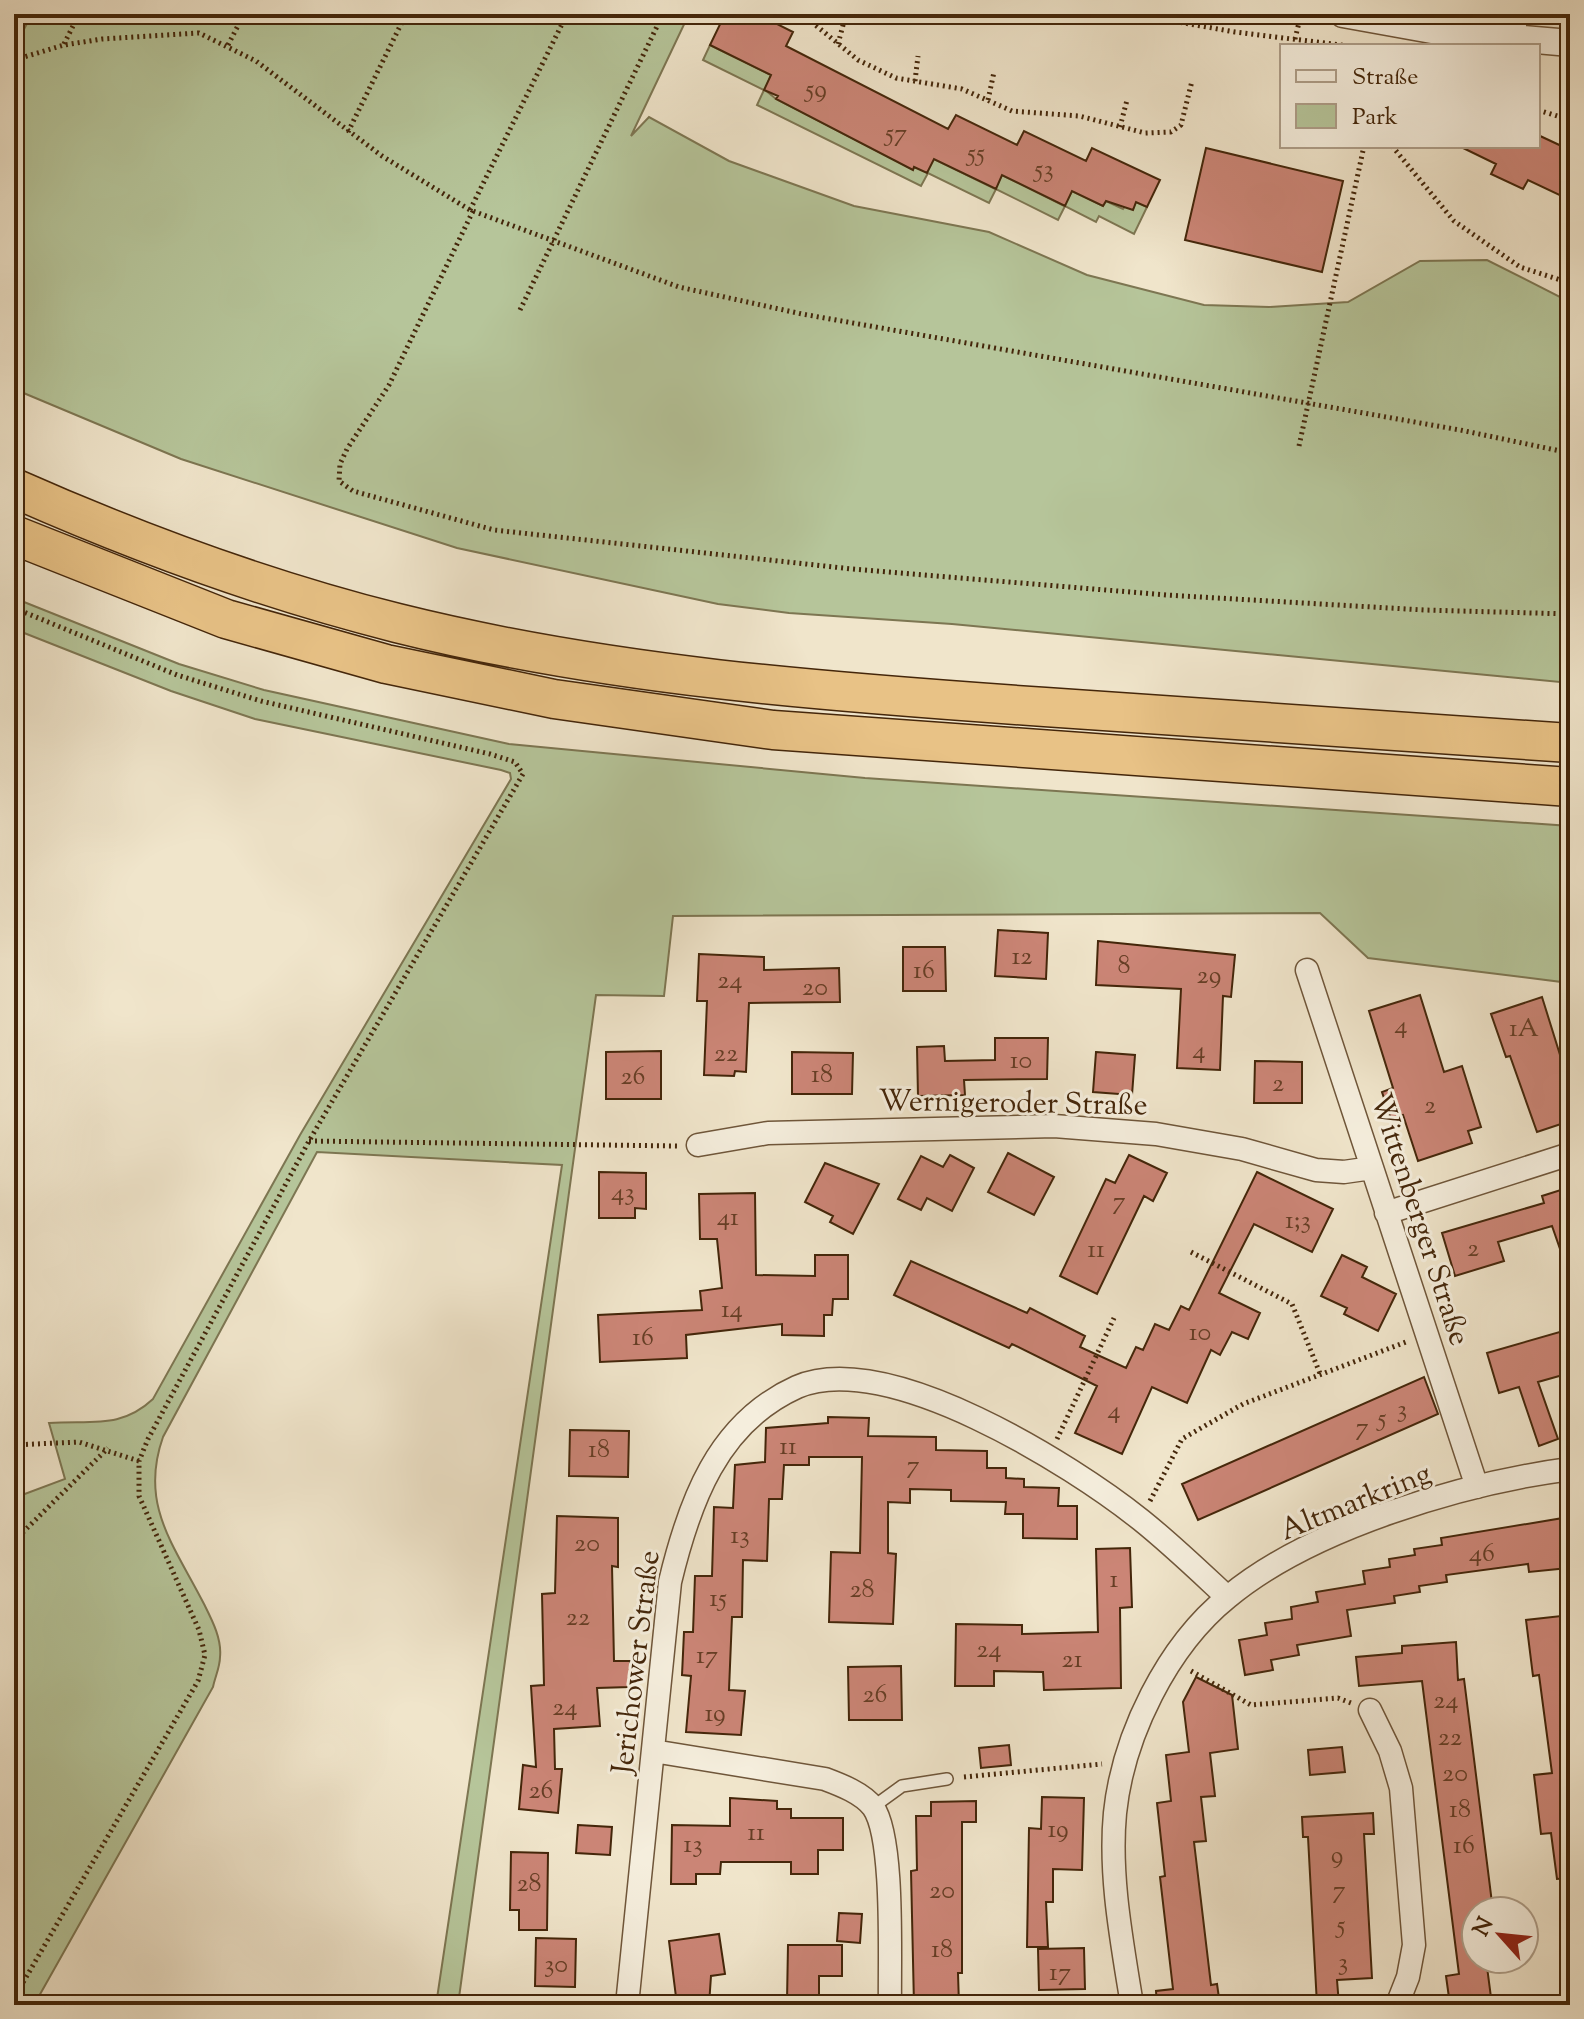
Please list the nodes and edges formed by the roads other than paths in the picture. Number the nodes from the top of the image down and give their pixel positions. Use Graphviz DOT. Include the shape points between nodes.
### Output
graph roads {
  1 [pos="1343,14"];
  2 [pos="1470,14"];
  3 [pos="1570,31"];
  4 [pos="1570,43"];
  5 [pos="14,488"];
  6 [pos="14,535"];
  7 [pos="1570,743"];
  8 [pos="1570,787"];
  9 [pos="1307,970"];
  10 [pos="698,1145"];
  11 [pos="1570,1154"];
  12 [pos="1372,1168"];
  13 [pos="1386,1213"];
  14 [pos="1570,1469"];
  15 [pos="1477,1487"];
  16 [pos="1227,1597"];
  17 [pos="1370,1710"];
  18 [pos="653,1751"];
  19 [pos="947,1779"];
  20 [pos="873,1807"];
  21 [pos="627,2005"];
  22 [pos="890,2005"];
  23 [pos="1132,2005"];
  24 [pos="1397,2005"];
  1 -- 4 [label="street" via="1443,32"];
  2 -- 3 [label="street" via="1505,25"];
  5 -- 7 [label="highway" via="241,577 397,623 559,657 774,687"];
  6 -- 8 [label="highway" via="226,619 386,664 554,699 773,730"];
  9 -- 12 [label="street, Wittenberger Straße"];
  10 -- 12 [label="street, Wernigeroder Straße" via="768,1133 1054,1126 1156,1134 1242,1149 1316,1170"];
  11 -- 13 [label="street"];
  12 -- 13 [label="street, Wittenberger Straße"];
  13 -- 15 [label="street, Wittenberger Straße"];
  14 -- 15 [label="street, Altmarkring"];
  15 -- 16 [label="street, Altmarkring" via="1338,1534"];
  16 -- 18 [label="street, Jerichower Straße" via="1140,1519 972,1415 878,1383 800,1386 765,1405 737,1430 715,1458 683,1529 670,1582"];
  16 -- 23 [label="street, Altmarkring" via="1173,1660 1126,1761 1115,1811 1114,1868"];
  17 -- 24 [label="street" via="1401,1788 1414,1945"];
  18 -- 20 [label="street" via="825,1779 851,1789"];
  18 -- 21 [label="street, Jerichower Straße"];
  19 -- 20 [label="lane" via="902,1786"];
  20 -- 22 [label="street" via="886,1867"];
}
